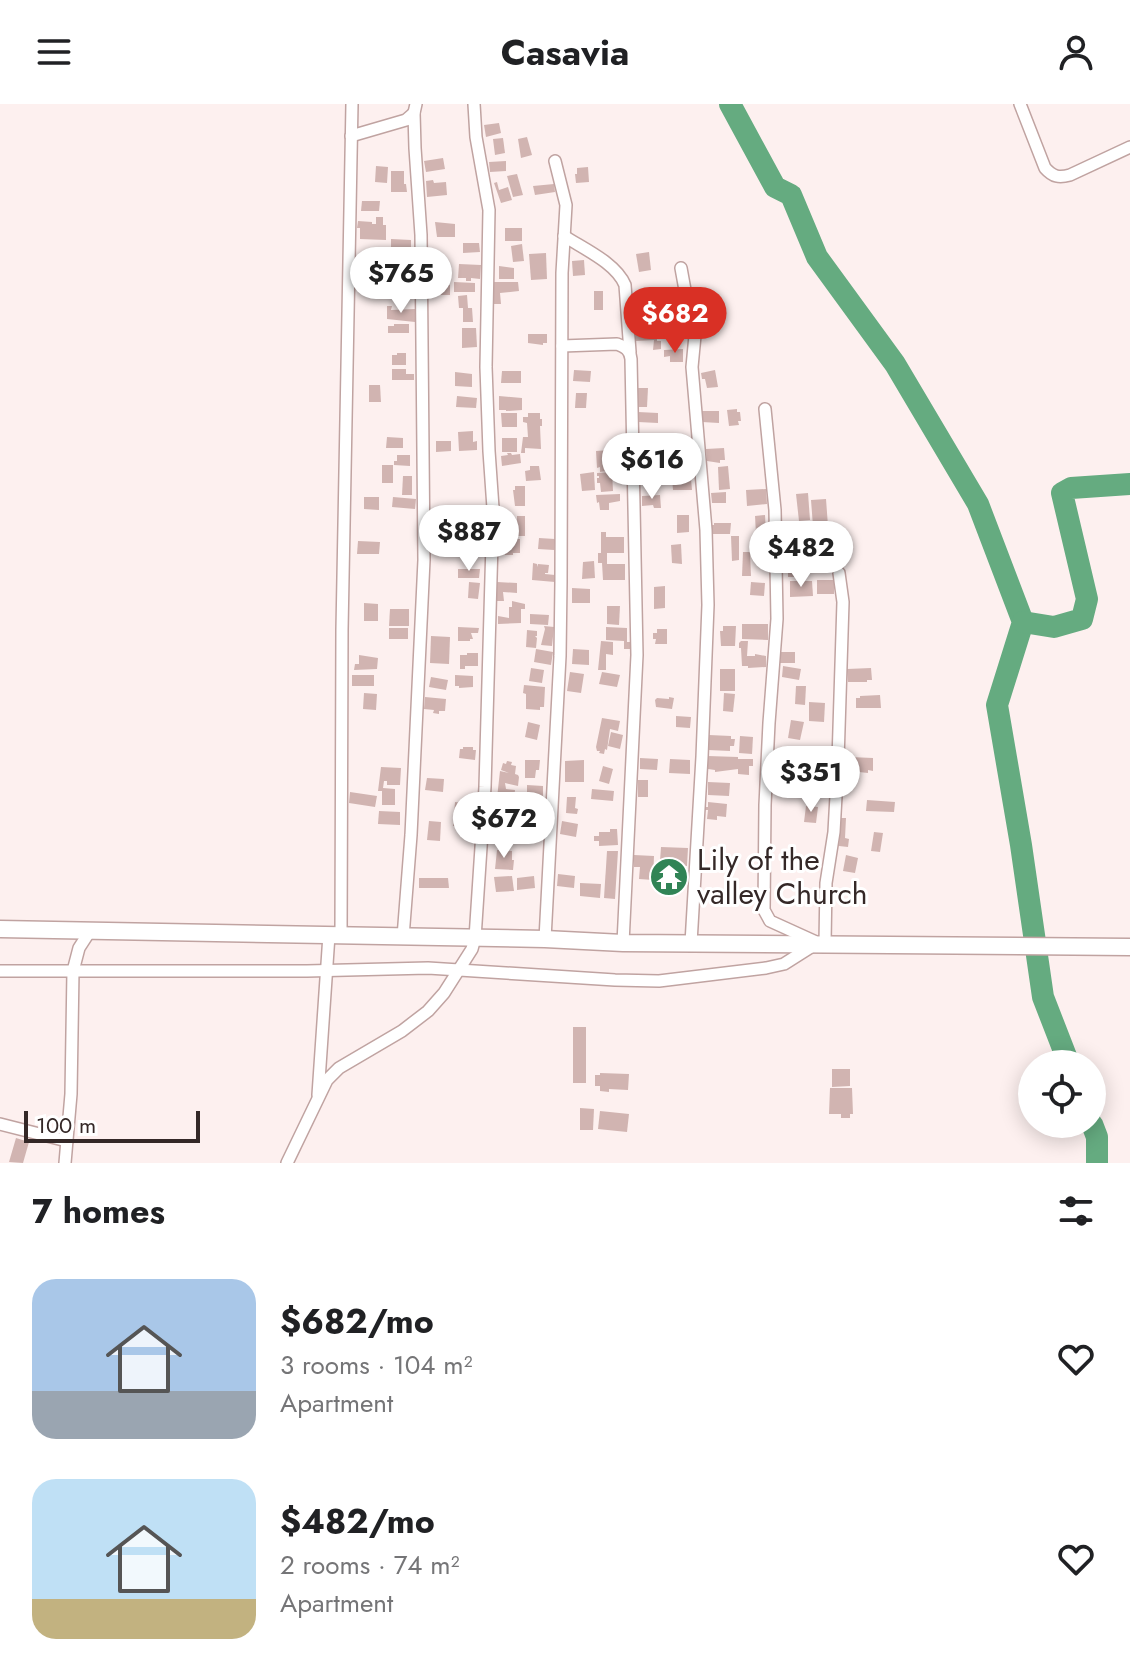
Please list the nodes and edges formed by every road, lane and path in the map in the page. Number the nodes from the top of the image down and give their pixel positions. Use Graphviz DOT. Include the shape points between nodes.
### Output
graph roads {
  1 [pos="352,104"];
  2 [pos="474,104"];
  3 [pos="1020,104"];
  4 [pos="415,109"];
  5 [pos="351,136"];
  6 [pos="1130,147"];
  7 [pos="555,161"];
  8 [pos="564,236"];
  9 [pos="681,268"];
  10 [pos="562,346"];
  11 [pos="630,352"];
  12 [pos="765,409"];
  13 [pos="839,573"];
  14 [pos="0,929"];
  15 [pos="90,931"];
  16 [pos="335,936"];
  17 [pos="403,937"];
  18 [pos="475,938"];
  19 [pos="545,939"];
  20 [pos="623,943"];
  21 [pos="691,943"];
  22 [pos="821,943"];
  23 [pos="1130,947"];
  24 [pos="326,969"];
  25 [pos="457,970"];
  26 [pos="0,971"];
  27 [pos="73,971"];
  28 [pos="318,1096"];
  29 [pos="0,1124"];
  30 [pos="67,1141"];
  31 [pos="65,1163"];
  32 [pos="287,1163"];
  1 -- 5 [label="street"];
  2 -- 18 [label="street" via="489,210 486,367 493,508"];
  3 -- 6 [label="street" via="1051,175 1070,175"];
  4 -- 5 [label="street" via="406,120"];
  4 -- 17 [label="street" via="424,560"];
  5 -- 16 [label="street"];
  7 -- 8 [label="street" via="566,205"];
  8 -- 10 [label="street"];
  8 -- 11 [label="street" via="621,276"];
  9 -- 21 [label="street" via="696,325 692,367 708,605"];
  10 -- 11 [label="street" via="617,344"];
  10 -- 19 [label="street" via="560,656"];
  11 -- 20 [label="street" via="637,655"];
  12 -- 22 [label="street" via="775,510 777,619 764,910 770,921"];
  13 -- 22 [label="street" via="843,602 838,760"];
  14 -- 15 [label="main road"];
  15 -- 16 [label="main road"];
  15 -- 27 [label="street"];
  16 -- 17 [label="main road"];
  16 -- 24 [label="street"];
  17 -- 18 [label="main road"];
  18 -- 19 [label="main road"];
  18 -- 25 [label="street"];
  19 -- 20 [label="main road"];
  20 -- 21 [label="main road"];
  21 -- 22 [label="main road"];
  22 -- 23 [label="main road"];
  22 -- 25 [label="street" via="784,964 659,981"];
  24 -- 25 [label="street"];
  24 -- 27 [label="street"];
  24 -- 28 [label="street"];
  25 -- 28 [label="street" via="428,1011 339,1068"];
  26 -- 27 [label="street"];
  27 -- 30 [label="street"];
  28 -- 32 [label="street"];
  29 -- 30 [label="street"];
  30 -- 31 [label="street"];
}
